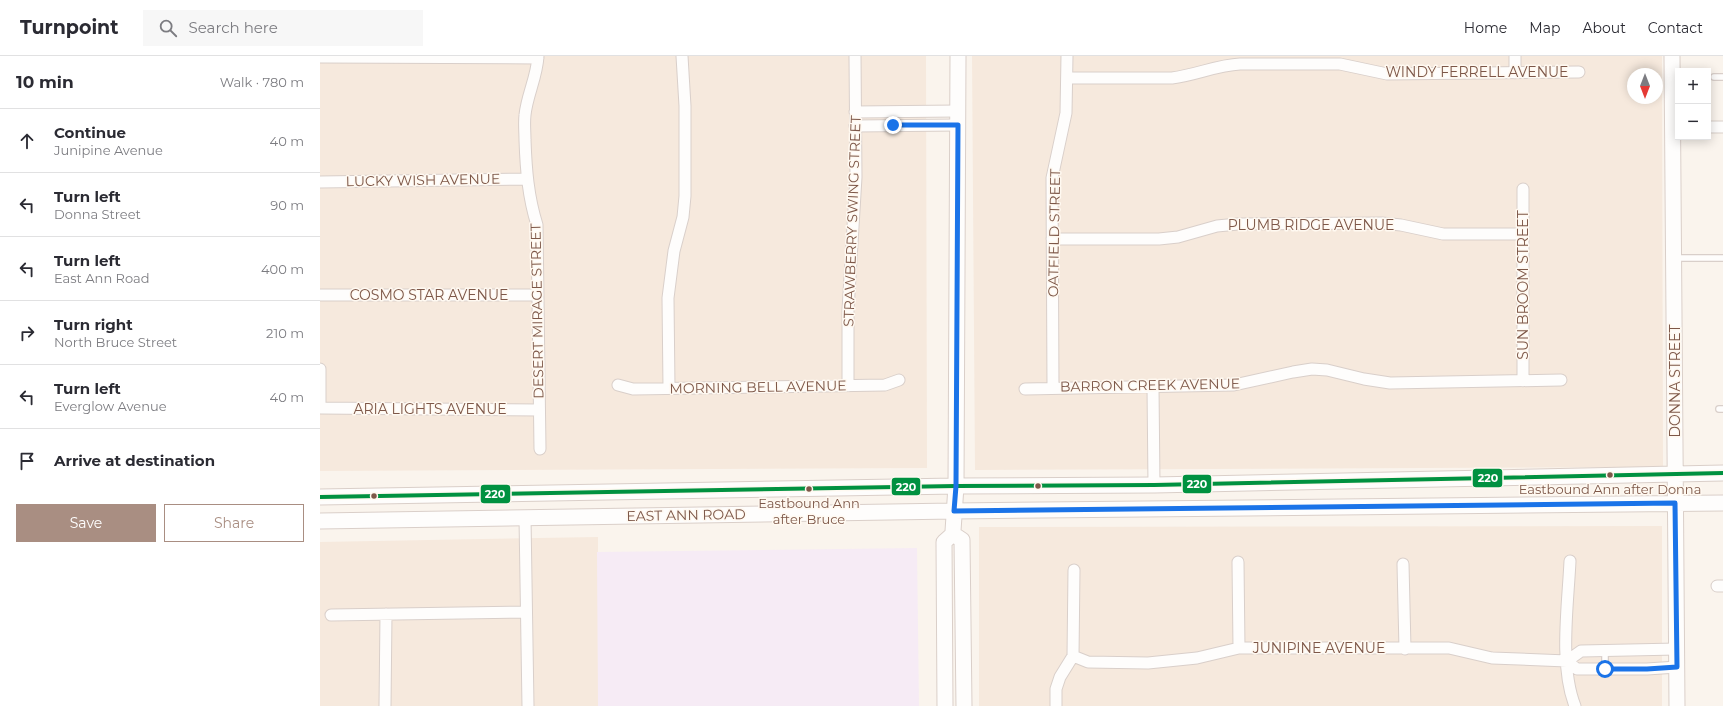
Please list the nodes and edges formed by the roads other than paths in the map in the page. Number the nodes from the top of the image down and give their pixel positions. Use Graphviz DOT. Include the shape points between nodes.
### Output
graph roads {
  1 [pos="682,56"];
  2 [pos="855,56"];
  3 [pos="958,56"];
  4 [pos="1066,56"];
  5 [pos="1515,56"];
  6 [pos="1672,56"];
  7 [pos="320,57"];
  8 [pos="538,57"];
  9 [pos="1579,72"];
  10 [pos="1515,73"];
  11 [pos="1714,77"];
  12 [pos="1723,77"];
  13 [pos="1067,78"];
  14 [pos="1675,110"];
  15 [pos="855,112"];
  16 [pos="893,112"];
  17 [pos="958,118"];
  18 [pos="893,125"];
  19 [pos="855,126"];
  20 [pos="1711,127"];
  21 [pos="1723,127"];
  22 [pos="1676,140"];
  23 [pos="526,179"];
  24 [pos="320,182"];
  25 [pos="1523,189"];
  26 [pos="1523,234"];
  27 [pos="1052,239"];
  28 [pos="1675,258"];
  29 [pos="1723,258"];
  30 [pos="320,295"];
  31 [pos="538,295"];
  32 [pos="320,369"];
  33 [pos="899,380"];
  34 [pos="1523,380"];
  35 [pos="1561,380"];
  36 [pos="618,385"];
  37 [pos="848,386"];
  38 [pos="1153,386"];
  39 [pos="669,388"];
  40 [pos="1053,388"];
  41 [pos="1025,389"];
  42 [pos="320,408"];
  43 [pos="539,410"];
  44 [pos="540,448"];
  45 [pos="1723,473"];
  46 [pos="1675,474"];
  47 [pos="1154,484"];
  48 [pos="956,486"];
  49 [pos="320,497"];
  50 [pos="1675,503"];
  51 [pos="1723,503"];
  52 [pos="954,511"];
  53 [pos="525,518"];
  54 [pos="320,521"];
  55 [pos="953,531"];
  56 [pos="1570,561"];
  57 [pos="1238,562"];
  58 [pos="1403,564"];
  59 [pos="1074,570"];
  60 [pos="526,612"];
  61 [pos="386,614"];
  62 [pos="331,615"];
  63 [pos="1239,648"];
  64 [pos="1405,649"];
  65 [pos="1677,649"];
  66 [pos="1605,651"];
  67 [pos="1072,656"];
  68 [pos="1567,661"];
  69 [pos="1677,667"];
  70 [pos="1605,669"];
  71 [pos="386,706"];
  72 [pos="528,706"];
  73 [pos="945,706"];
  74 [pos="964,706"];
  75 [pos="1056,706"];
  76 [pos="1576,706"];
  77 [pos="1677,706"];
  1 -- 39 [label="street" via="685,196 668,298"];
  2 -- 15 [label="street, STRAWBERRY SWING STREET"];
  3 -- 17 [label="main road"];
  4 -- 13 [label="street, OATFIELD STREET"];
  5 -- 10 [label="street"];
  6 -- 14 [label="main road, DONNA STREET"];
  7 -- 8 [label="street"];
  8 -- 23 [label="street, DESERT MIRAGE STREET" via="524,116"];
  9 -- 10 [label="street, WINDY FERRELL AVENUE"];
  10 -- 13 [label="street, WINDY FERRELL AVENUE" via="1387,74 1340,64 1271,63 1226,64 1190,76 1172,78"];
  11 -- 12 [label="lane"];
  13 -- 27 [label="street, OATFIELD STREET" via="1066,113 1052,178"];
  15 -- 16 [label="street"];
  15 -- 19 [label="street, STRAWBERRY SWING STREET"];
  16 -- 17 [label="street"];
  16 -- 18 [label="lane"];
  17 -- 18 [label="street"];
  17 -- 48 [label="main road"];
  18 -- 19 [label="street"];
  19 -- 37 [label="street, STRAWBERRY SWING STREET" via="856,177 848,310"];
  20 -- 21 [label="street"];
  22 -- 28 [label="main road, DONNA STREET"];
  23 -- 24 [label="street, LUCKY WISH AVENUE"];
  23 -- 31 [label="street, DESERT MIRAGE STREET" via="538,225"];
  25 -- 26 [label="street, SUN BROOM STREET"];
  26 -- 27 [label="street, PLUMB RIDGE AVENUE" via="1443,234 1382,223 1245,224 1217,226 1178,237 1159,239"];
  26 -- 34 [label="street, SUN BROOM STREET"];
  27 -- 40 [label="street, OATFIELD STREET"];
  28 -- 29 [label="lane"];
  28 -- 46 [label="main road, DONNA STREET"];
  30 -- 31 [label="street, COSMO STAR AVENUE"];
  31 -- 43 [label="street, DESERT MIRAGE STREET"];
  32 -- 42 [label="street"];
  33 -- 37 [label="street, MORNING BELL AVENUE" via="886,385"];
  34 -- 35 [label="street, BARRON CREEK AVENUE"];
  34 -- 38 [label="street, BARRON CREEK AVENUE" via="1390,383 1312,369 1234,385"];
  36 -- 39 [label="street, MORNING BELL AVENUE" via="633,389"];
  37 -- 39 [label="street, MORNING BELL AVENUE"];
  38 -- 40 [label="street, BARRON CREEK AVENUE"];
  38 -- 47 [label="street"];
  40 -- 41 [label="street, BARRON CREEK AVENUE"];
  42 -- 43 [label="street, ARIA LIGHTS AVENUE"];
  43 -- 44 [label="street, DESERT MIRAGE STREET"];
  45 -- 46 [label="main road, EAST ANN ROAD"];
  46 -- 47 [label="main road, EAST ANN ROAD"];
  46 -- 50 [label="main road, DONNA STREET"];
  47 -- 48 [label="main road, EAST ANN ROAD"];
  48 -- 49 [label="main road, EAST ANN ROAD"];
  48 -- 52 [label="main road"];
  50 -- 51 [label="main road, EAST ANN ROAD"];
  50 -- 52 [label="main road, EAST ANN ROAD"];
  50 -- 65 [label="main road, DONNA STREET"];
  52 -- 53 [label="main road, EAST ANN ROAD"];
  52 -- 55 [label="main road"];
  53 -- 54 [label="main road, EAST ANN ROAD"];
  53 -- 60 [label="street"];
  56 -- 68 [label="street"];
  57 -- 63 [label="street"];
  58 -- 64 [label="street"];
  59 -- 67 [label="street"];
  60 -- 61 [label="street"];
  60 -- 72 [label="street"];
  61 -- 62 [label="street"];
  61 -- 71 [label="street"];
  63 -- 64 [label="street, JUNIPINE AVENUE"];
  63 -- 67 [label="street, JUNIPINE AVENUE" via="1197,658 1148,663 1088,662"];
  64 -- 68 [label="street, JUNIPINE AVENUE" via="1449,648 1492,658"];
  65 -- 66 [label="street"];
  65 -- 69 [label="main road, DONNA STREET"];
  66 -- 68 [label="street" via="1581,651"];
  66 -- 70 [label="lane"];
  67 -- 75 [label="street" via="1056,689"];
  68 -- 70 [label="street, JUNIPINE AVENUE" via="1577,669"];
  68 -- 76 [label="street" via="1567,677"];
  69 -- 70 [label="street, JUNIPINE AVENUE"];
  69 -- 77 [label="main road, DONNA STREET"];
  73 -- 74 [label="main road" via="944,542 953,534 962,540"];
}
